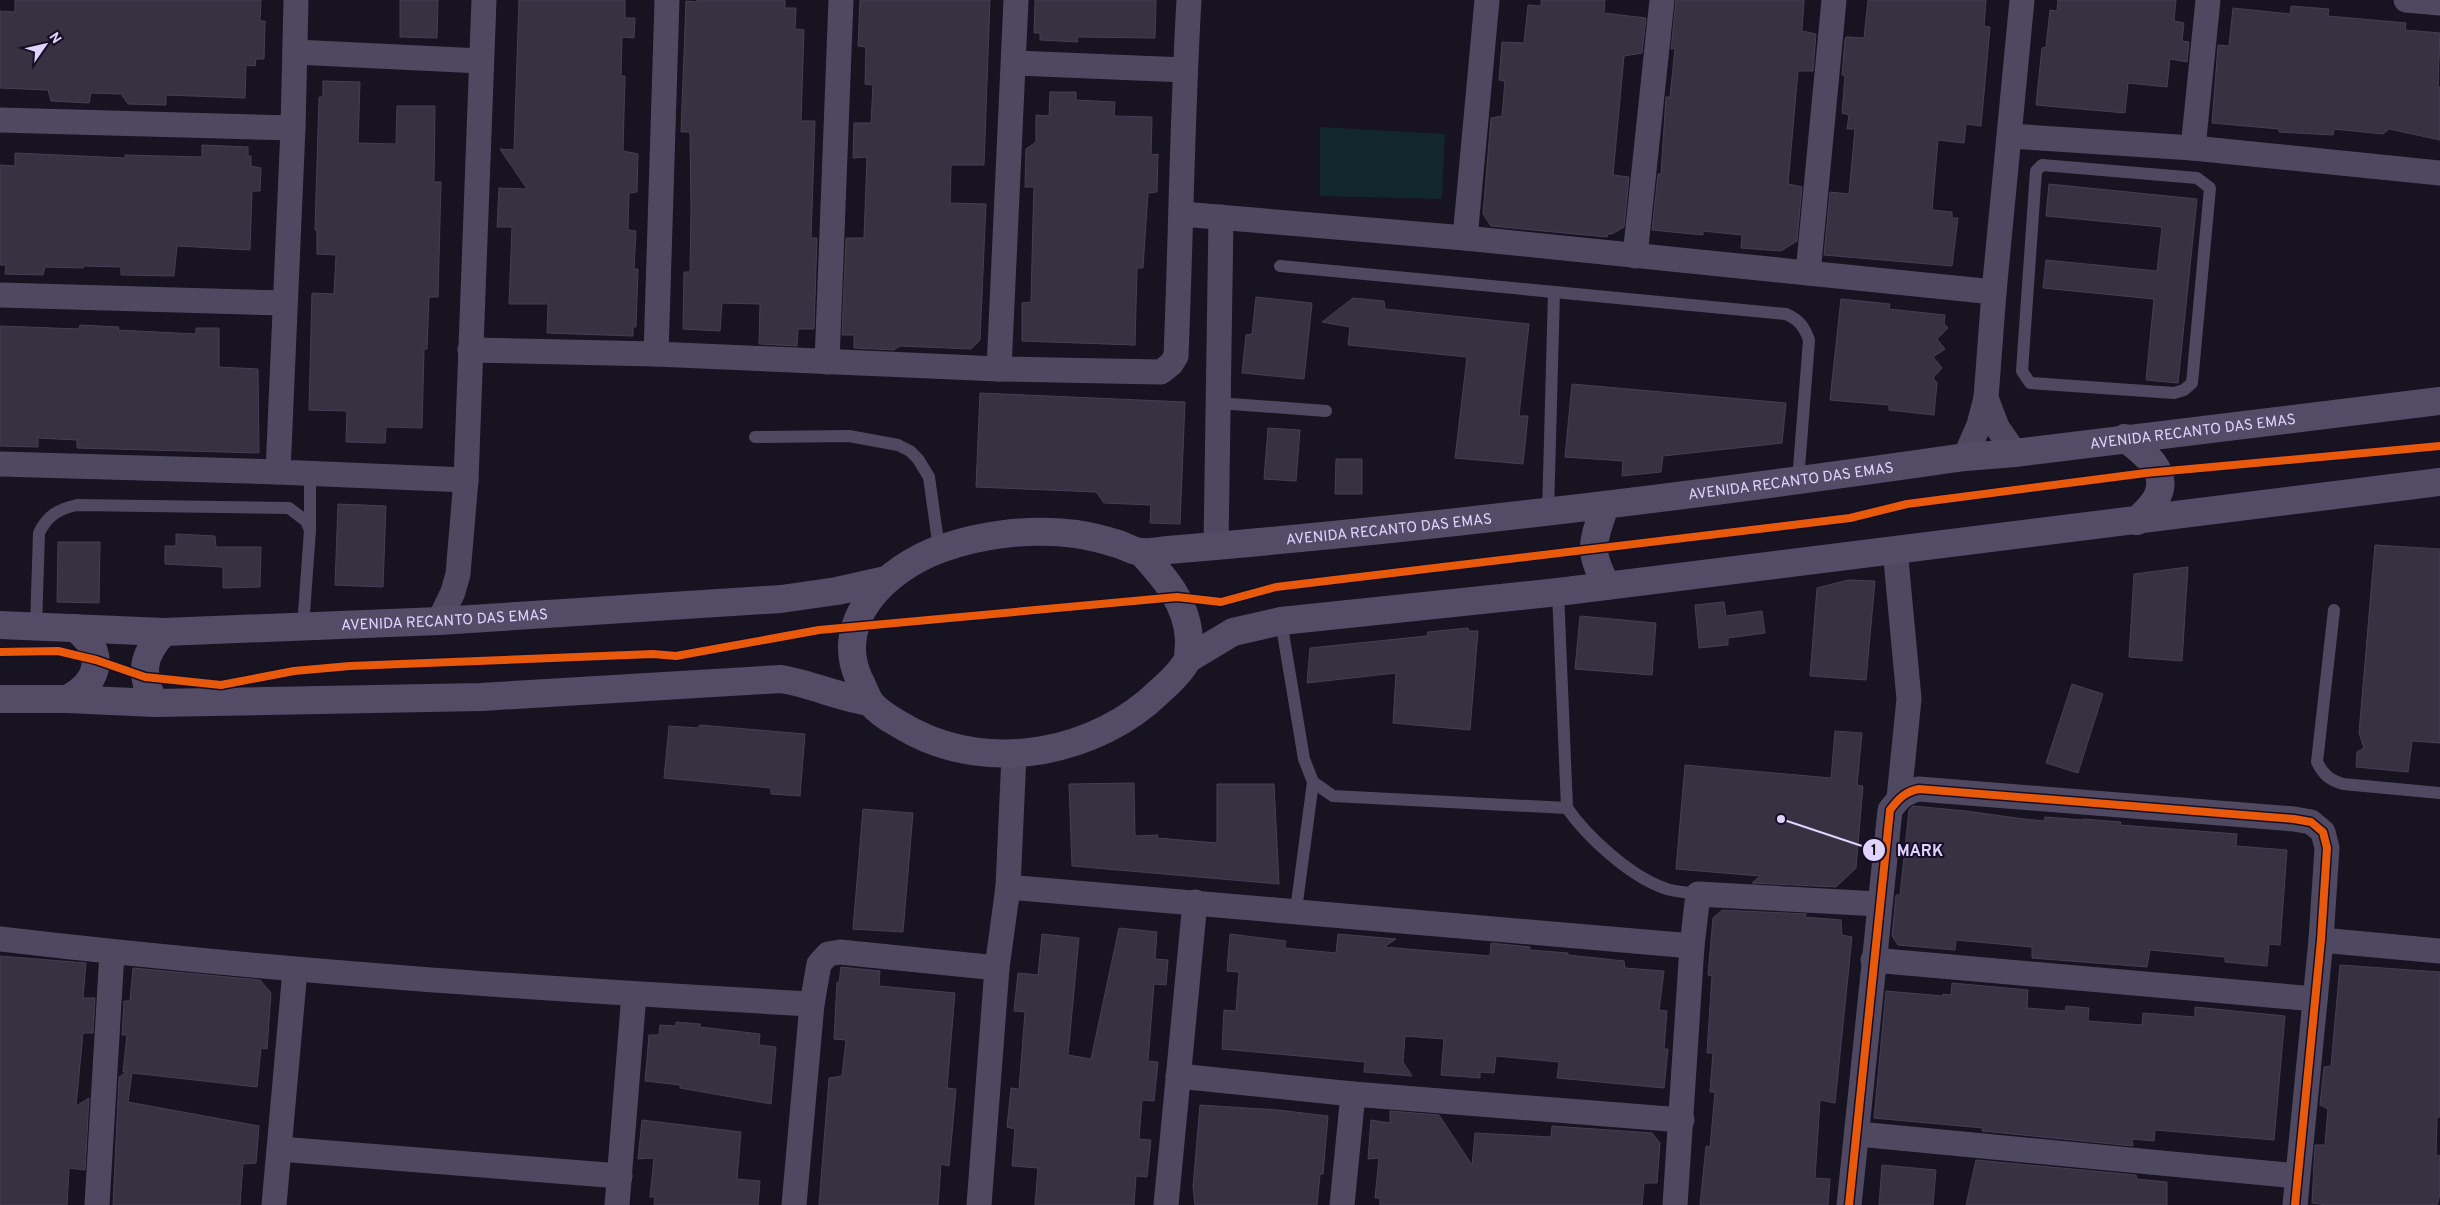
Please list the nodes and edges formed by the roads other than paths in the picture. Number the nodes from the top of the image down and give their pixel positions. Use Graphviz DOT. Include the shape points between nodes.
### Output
graph roads {
  1 [pos="296,0"];
  2 [pos="484,0"];
  3 [pos="667,0"];
  4 [pos="842,0"];
  5 [pos="1016,0"];
  6 [pos="1189,0"];
  7 [pos="1487,0"];
  8 [pos="1662,0"];
  9 [pos="1834,0"];
  10 [pos="2022,0"];
  11 [pos="2208,0"];
  12 [pos="2406,0"];
  13 [pos="2440,3"];
  14 [pos="295,52"];
  15 [pos="481,61"];
  16 [pos="1014,63"];
  17 [pos="1185,70"];
  18 [pos="0,120"];
  19 [pos="293,128"];
  20 [pos="2010,136"];
  21 [pos="2193,148"];
  22 [pos="2156,159"];
  23 [pos="2440,173"];
  24 [pos="1182,214"];
  25 [pos="1221,217"];
  26 [pos="1465,238"];
  27 [pos="1635,256"];
  28 [pos="1280,266"];
  29 [pos="1808,273"];
  30 [pos="1554,292"];
  31 [pos="1994,292"];
  32 [pos="0,295"];
  33 [pos="284,304"];
  34 [pos="470,350"];
  35 [pos="656,354"];
  36 [pos="828,362"];
  37 [pos="999,369"];
  38 [pos="1986,398"];
  39 [pos="2440,401"];
  40 [pos="1218,403"];
  41 [pos="1326,410"];
  42 [pos="755,437"];
  43 [pos="2125,438"];
  44 [pos="2015,453"];
  45 [pos="1965,457"];
  46 [pos="0,464"];
  47 [pos="278,472"];
  48 [pos="310,474"];
  49 [pos="466,480"];
  50 [pos="1798,481"];
  51 [pos="2440,482"];
  52 [pos="1605,506"];
  53 [pos="1548,513"];
  54 [pos="2137,521"];
  55 [pos="310,530"];
  56 [pos="1216,546"];
  57 [pos="940,549"];
  58 [pos="1895,549"];
  59 [pos="1141,552"];
  60 [pos="458,574"];
  61 [pos="886,580"];
  62 [pos="1607,586"];
  63 [pos="1558,592"];
  64 [pos="2334,610"];
  65 [pos="478,618"];
  66 [pos="438,621"];
  67 [pos="1281,621"];
  68 [pos="0,625"];
  69 [pos="36,626"];
  70 [pos="303,627"];
  71 [pos="75,628"];
  72 [pos="164,632"];
  73 [pos="1188,659"];
  74 [pos="67,699"];
  75 [pos="0,700"];
  76 [pos="870,702"];
  77 [pos="155,703"];
  78 [pos="1014,755"];
  79 [pos="1313,782"];
  80 [pos="2440,793"];
  81 [pos="1899,798"];
  82 [pos="1567,808"];
  83 [pos="1008,886"];
  84 [pos="1698,894"];
  85 [pos="1195,902"];
  86 [pos="1880,904"];
  87 [pos="1296,910"];
  88 [pos="0,939"];
  89 [pos="2321,940"];
  90 [pos="1692,946"];
  91 [pos="112,952"];
  92 [pos="2440,952"];
  93 [pos="1874,960"];
  94 [pos="997,968"];
  95 [pos="295,970"];
  96 [pos="634,994"];
  97 [pos="2315,999"];
  98 [pos="812,1004"];
  99 [pos="1178,1076"];
  100 [pos="1353,1094"];
  101 [pos="1682,1120"];
  102 [pos="1858,1134"];
  103 [pos="280,1148"];
  104 [pos="620,1176"];
  105 [pos="2297,1176"];
  106 [pos="97,1205"];
  107 [pos="274,1205"];
  108 [pos="617,1205"];
  109 [pos="794,1205"];
  110 [pos="979,1205"];
  111 [pos="1166,1205"];
  112 [pos="1342,1205"];
  113 [pos="1676,1205"];
  114 [pos="1849,1205"];
  115 [pos="2295,1205"];
  1 -- 14 [label="street"];
  2 -- 15 [label="street"];
  3 -- 35 [label="street"];
  4 -- 36 [label="street"];
  5 -- 16 [label="street"];
  6 -- 17 [label="street"];
  7 -- 26 [label="street"];
  8 -- 27 [label="street"];
  9 -- 29 [label="street"];
  10 -- 20 [label="street"];
  11 -- 21 [label="street"];
  12 -- 13 [label="street"];
  14 -- 15 [label="street"];
  14 -- 19 [label="street"];
  15 -- 34 [label="street"];
  16 -- 17 [label="street"];
  16 -- 37 [label="street"];
  17 -- 24 [label="street"];
  18 -- 19 [label="street"];
  19 -- 33 [label="street"];
  20 -- 22 [label="street"];
  20 -- 31 [label="street"];
  21 -- 22 [label="street"];
  21 -- 23 [label="street"];
  22 -- 22 [label="lane" via="2197,178 2210,188 2192,383 2174,393 2030,383 2022,371 2036,171 2039,166"];
  24 -- 25 [label="street"];
  24 -- 37 [label="street" via="1176,356 1168,368 1152,373"];
  25 -- 26 [label="street"];
  25 -- 40 [label="street"];
  26 -- 27 [label="street"];
  27 -- 29 [label="street"];
  28 -- 30 [label="lane"];
  29 -- 31 [label="street"];
  30 -- 50 [label="lane" via="1786,314 1801,322 1809,340"];
  30 -- 53 [label="lane"];
  31 -- 38 [label="street"];
  32 -- 33 [label="street"];
  33 -- 47 [label="street"];
  34 -- 35 [label="street"];
  34 -- 49 [label="street"];
  35 -- 36 [label="street"];
  36 -- 37 [label="street"];
  38 -- 44 [label="street" via="1997,427"];
  38 -- 45 [label="street" via="1979,426"];
  39 -- 43 [label="main road, AVENIDA RECANTO DAS EMAS"];
  40 -- 41 [label="lane"];
  40 -- 56 [label="street"];
  42 -- 57 [label="lane" via="849,436 898,445 910,451 929,477"];
  43 -- 44 [label="main road, AVENIDA RECANTO DAS EMAS"];
  43 -- 54 [label="main road" via="2154,463 2160,483 2157,498"];
  44 -- 45 [label="main road, AVENIDA RECANTO DAS EMAS"];
  45 -- 50 [label="main road, AVENIDA RECANTO DAS EMAS"];
  46 -- 47 [label="street"];
  47 -- 48 [label="street"];
  48 -- 49 [label="street"];
  48 -- 55 [label="lane"];
  49 -- 60 [label="street"];
  50 -- 52 [label="main road, AVENIDA RECANTO DAS EMAS"];
  51 -- 54 [label="main road"];
  52 -- 53 [label="main road, AVENIDA RECANTO DAS EMAS"];
  52 -- 62 [label="main road" via="1593,548 1599,572"];
  53 -- 56 [label="main road, AVENIDA RECANTO DAS EMAS"];
  54 -- 58 [label="main road"];
  55 -- 69 [label="lane" via="306,521 289,508 77,505 66,508 49,517 39,533"];
  55 -- 70 [label="lane"];
  56 -- 59 [label="main road, AVENIDA RECANTO DAS EMAS"];
  57 -- 59 [label="main road" via="984,537 1024,531 1076,534"];
  57 -- 61 [label="main road"];
  58 -- 62 [label="main road"];
  58 -- 81 [label="street" via="1909,699"];
  59 -- 73 [label="main road" via="1178,597 1188,626"];
  60 -- 65 [label="street" via="468,605"];
  60 -- 66 [label="street" via="451,598"];
  61 -- 65 [label="main road, AVENIDA RECANTO DAS EMAS" via="781,599"];
  61 -- 76 [label="main road" via="864,607 852,643 853,665"];
  62 -- 63 [label="main road"];
  63 -- 67 [label="main road"];
  63 -- 82 [label="lane"];
  64 -- 80 [label="lane" via="2317,762 2322,772 2343,784"];
  65 -- 66 [label="main road, AVENIDA RECANTO DAS EMAS"];
  66 -- 70 [label="main road, AVENIDA RECANTO DAS EMAS"];
  67 -- 73 [label="main road" via="1233,632"];
  67 -- 79 [label="lane" via="1304,759"];
  68 -- 69 [label="main road, AVENIDA RECANTO DAS EMAS"];
  69 -- 71 [label="main road, AVENIDA RECANTO DAS EMAS"];
  70 -- 72 [label="main road, AVENIDA RECANTO DAS EMAS"];
  71 -- 72 [label="main road, AVENIDA RECANTO DAS EMAS"];
  71 -- 74 [label="main road" via="93,647 96,660 93,677 82,691"];
  72 -- 77 [label="main road" via="152,645 146,660 145,677"];
  73 -- 78 [label="main road" via="1165,687 1128,718 1066,746"];
  74 -- 75 [label="main road"];
  74 -- 77 [label="main road"];
  76 -- 77 [label="main road" via="853,700 798,682 755,679 480,698"];
  76 -- 78 [label="main road" via="893,721 931,741"];
  78 -- 83 [label="street"];
  79 -- 82 [label="lane" via="1333,796"];
  79 -- 87 [label="lane"];
  81 -- 86 [label="street" via="1890,810"];
  81 -- 89 [label="street" via="1908,792 1933,790 2311,822 2323,832 2327,848"];
  82 -- 84 [label="lane" via="1580,828 1634,873 1665,889"];
  83 -- 85 [label="street"];
  83 -- 94 [label="street"];
  84 -- 86 [label="street"];
  84 -- 90 [label="street"];
  85 -- 87 [label="street"];
  85 -- 99 [label="street"];
  86 -- 93 [label="street"];
  87 -- 90 [label="street"];
  88 -- 91 [label="street"];
  89 -- 92 [label="street"];
  89 -- 97 [label="street"];
  90 -- 101 [label="street"];
  91 -- 95 [label="street"];
  91 -- 106 [label="street"];
  93 -- 97 [label="street"];
  93 -- 102 [label="street"];
  94 -- 98 [label="street" via="832,952 819,964"];
  94 -- 110 [label="street"];
  95 -- 96 [label="street"];
  95 -- 103 [label="street"];
  96 -- 98 [label="street"];
  96 -- 104 [label="street"];
  97 -- 105 [label="street"];
  98 -- 109 [label="street"];
  99 -- 100 [label="street"];
  99 -- 111 [label="street"];
  100 -- 101 [label="street"];
  100 -- 112 [label="street"];
  101 -- 113 [label="street"];
  102 -- 105 [label="street"];
  102 -- 114 [label="street"];
  103 -- 104 [label="street"];
  103 -- 107 [label="street"];
  104 -- 108 [label="street"];
  105 -- 115 [label="street"];
}
